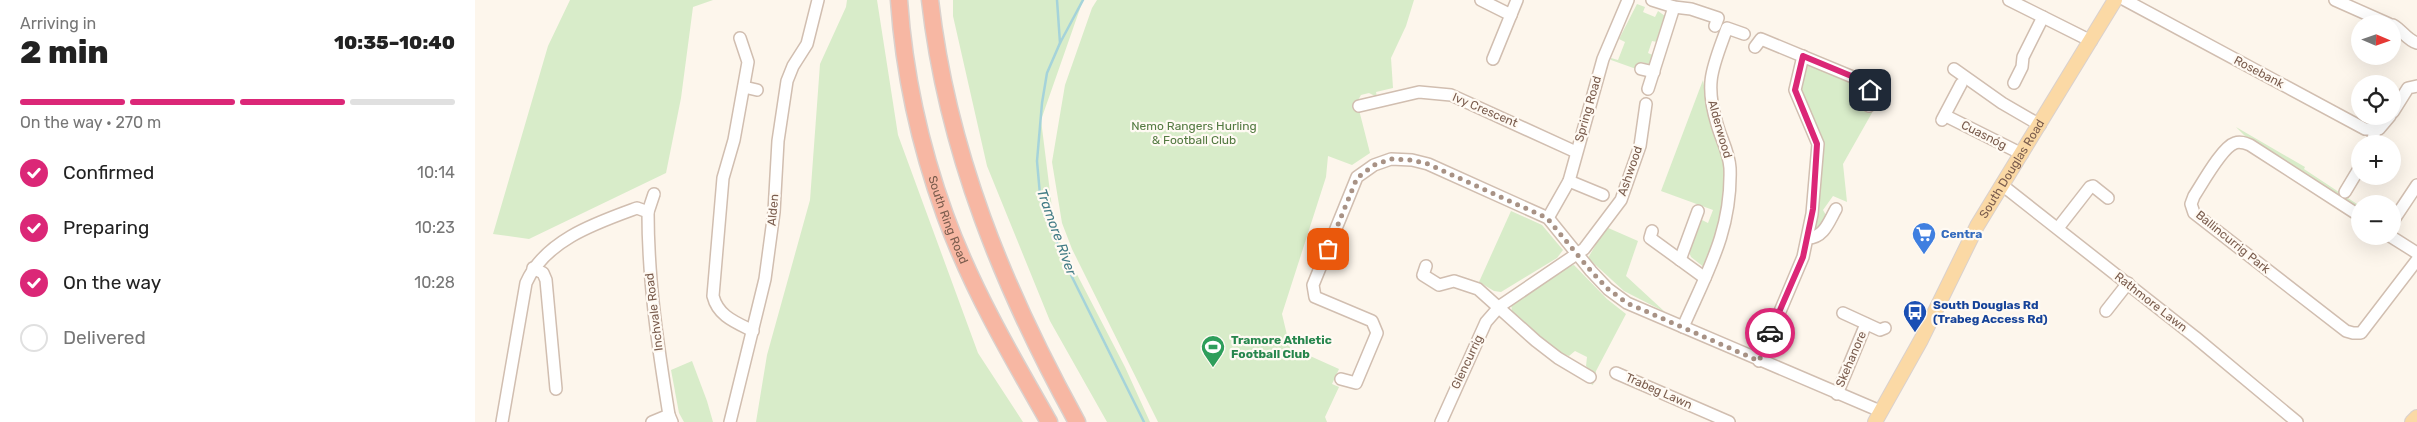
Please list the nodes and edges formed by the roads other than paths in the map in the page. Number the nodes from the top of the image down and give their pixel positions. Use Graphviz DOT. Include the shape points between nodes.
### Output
graph roads {
  1 [pos="819,0"];
  2 [pos="899,0"];
  3 [pos="930,0"];
  4 [pos="1481,0"];
  5 [pos="1517,0"];
  6 [pos="1628,0"];
  7 [pos="1652,0"];
  8 [pos="2009,0"];
  9 [pos="2115,0"];
  10 [pos="2125,0"];
  11 [pos="2335,0"];
  12 [pos="1674,7"];
  13 [pos="1511,15"];
  14 [pos="2369,15"];
  15 [pos="2043,17"];
  16 [pos="1715,26"];
  17 [pos="2401,30"];
  18 [pos="1744,34"];
  19 [pos="739,38"];
  20 [pos="2091,41"];
  21 [pos="2417,43"];
  22 [pos="1755,47"];
  23 [pos="1803,56"];
  24 [pos="1493,59"];
  25 [pos="1641,69"];
  26 [pos="1954,69"];
  27 [pos="1654,72"];
  28 [pos="2014,82"];
  29 [pos="1961,84"];
  30 [pos="2417,86"];
  31 [pos="744,87"];
  32 [pos="1648,89"];
  33 [pos="757,90"];
  34 [pos="2401,99"];
  35 [pos="1646,104"];
  36 [pos="1359,106"];
  37 [pos="1869,106"];
  38 [pos="2040,125"];
  39 [pos="2384,125"];
  40 [pos="2375,130"];
  41 [pos="2374,135"];
  42 [pos="1575,152"];
  43 [pos="2022,154"];
  44 [pos="1569,180"];
  45 [pos="2351,182"];
  46 [pos="2003,185"];
  47 [pos="2417,185"];
  48 [pos="2345,192"];
  49 [pos="654,194"];
  50 [pos="1603,195"];
  51 [pos="2108,198"];
  52 [pos="1836,209"];
  53 [pos="2401,209"];
  54 [pos="642,210"];
  55 [pos="2351,210"];
  56 [pos="1698,211"];
  57 [pos="1547,218"];
  58 [pos="2058,228"];
  59 [pos="1652,231"];
  60 [pos="1808,238"];
  61 [pos="2401,243"];
  62 [pos="2417,253"];
  63 [pos="1577,254"];
  64 [pos="1680,260"];
  65 [pos="2417,260"];
  66 [pos="1426,266"];
  67 [pos="533,268"];
  68 [pos="1705,278"];
  69 [pos="2128,283"];
  70 [pos="1500,306"];
  71 [pos="2106,310"];
  72 [pos="1843,313"];
  73 [pos="1865,324"];
  74 [pos="1683,328"];
  75 [pos="1885,328"];
  76 [pos="753,331"];
  77 [pos="1759,361"];
  78 [pos="1616,373"];
  79 [pos="1590,377"];
  80 [pos="1341,379"];
  81 [pos="556,389"];
  82 [pos="1837,394"];
  83 [pos="1877,417"];
  84 [pos="2417,417"];
  85 [pos="671,419"];
  86 [pos="502,422"];
  87 [pos="652,422"];
  88 [pos="730,422"];
  89 [pos="1049,422"];
  90 [pos="1077,422"];
  91 [pos="1441,422"];
  92 [pos="1729,422"];
  93 [pos="2297,422"];
  94 [pos="2412,422"];
  1 -- 76 [label="street, Alden" via="807,44 787,81 766,274"];
  2 -- 89 [label="highway, South Ring Road" via="911,97 946,216 980,292"];
  3 -- 90 [label="highway" via="941,75 972,191 1014,301"];
  4 -- 13 [label="street"];
  5 -- 13 [label="street"];
  6 -- 42 [label="street, Spring Road" via="1603,59"];
  7 -- 12 [label="street"];
  8 -- 15 [label="street"];
  9 -- 20 [label="main road, South Douglas Road"];
  10 -- 40 [label="street, Rosebank" via="2360,126"];
  11 -- 14 [label="street"];
  12 -- 16 [label="street" via="1691,8 1719,18"];
  12 -- 27 [label="street"];
  13 -- 24 [label="street"];
  15 -- 20 [label="street"];
  15 -- 28 [label="street"];
  17 -- 21 [label="street"];
  18 -- 68 [label="street, Alderwood" via="1727,28 1710,76 1711,105 1728,155 1729,194 1721,242"];
  19 -- 31 [label="street" via="748,62"];
  20 -- 38 [label="main road, South Douglas Road"];
  22 -- 23 [label="street" via="1761,39"];
  23 -- 37 [label="street" via="1866,84 1874,96"];
  23 -- 60 [label="street" via="1795,90 1818,150"];
  25 -- 27 [label="street"];
  26 -- 38 [label="street"];
  27 -- 32 [label="street"];
  29 -- 43 [label="street, Cuasnóg" via="1944,118"];
  30 -- 34 [label="street" via="2408,88"];
  31 -- 33 [label="street"];
  31 -- 76 [label="street" via="723,178 713,296 716,308"];
  35 -- 63 [label="street, Ashwood" via="1640,146 1621,200 1589,244"];
  36 -- 42 [label="street, Ivy Crescent" via="1419,92 1451,95"];
  38 -- 43 [label="main road, South Douglas Road"];
  39 -- 40 [label="street"];
  40 -- 41 [label="street"];
  42 -- 44 [label="street, Spring Road"];
  43 -- 46 [label="main road, South Douglas Road"];
  44 -- 50 [label="street"];
  44 -- 57 [label="street, Spring Road"];
  45 -- 48 [label="street"];
  46 -- 58 [label="street, Rathmore Lawn"];
  46 -- 83 [label="main road, South Douglas Road" via="1974,232 1921,340"];
  47 -- 53 [label="street"];
  49 -- 54 [label="street, Inchvale Road"];
  51 -- 58 [label="street" via="2090,187"];
  52 -- 60 [label="street" via="1822,234"];
  54 -- 67 [label="street" via="593,224 543,256"];
  54 -- 85 [label="street, Inchvale Road" via="656,338"];
  55 -- 65 [label="street, Ballincurrig Park" via="2250,145 2240,142 2225,150 2191,204 2195,213 2353,333 2361,333"];
  56 -- 64 [label="street"];
  57 -- 63 [label="street"];
  57 -- 80 [label="street" via="1428,164 1412,160 1391,159 1374,165 1357,178 1313,285 1315,297 1372,321 1377,333 1355,383"];
  58 -- 69 [label="street, Rathmore Lawn"];
  59 -- 64 [label="street" via="1650,238"];
  60 -- 77 [label="street"];
  61 -- 62 [label="street"];
  63 -- 70 [label="street, Glencurrig"];
  63 -- 74 [label="street" via="1619,298"];
  64 -- 68 [label="street"];
  66 -- 70 [label="street" via="1423,275 1439,284 1454,281 1478,289"];
  67 -- 81 [label="street" via="543,273 546,280"];
  67 -- 86 [label="street" via="527,283"];
  68 -- 74 [label="street, Alderwood"];
  69 -- 71 [label="street"];
  69 -- 93 [label="street, Rathmore Lawn"];
  70 -- 79 [label="street" via="1536,341"];
  70 -- 91 [label="street, Glencurrig" via="1486,322"];
  72 -- 73 [label="street, Skehanore"];
  73 -- 75 [label="street, Skehanore" via="1880,330"];
  73 -- 82 [label="street, Skehanore"];
  74 -- 77 [label="street"];
  76 -- 88 [label="street, Alden"];
  77 -- 82 [label="street"];
  78 -- 92 [label="street, Trabeg Lawn"];
  82 -- 83 [label="street"];
  84 -- 94 [label="main road"];
  85 -- 87 [label="street"];
}
